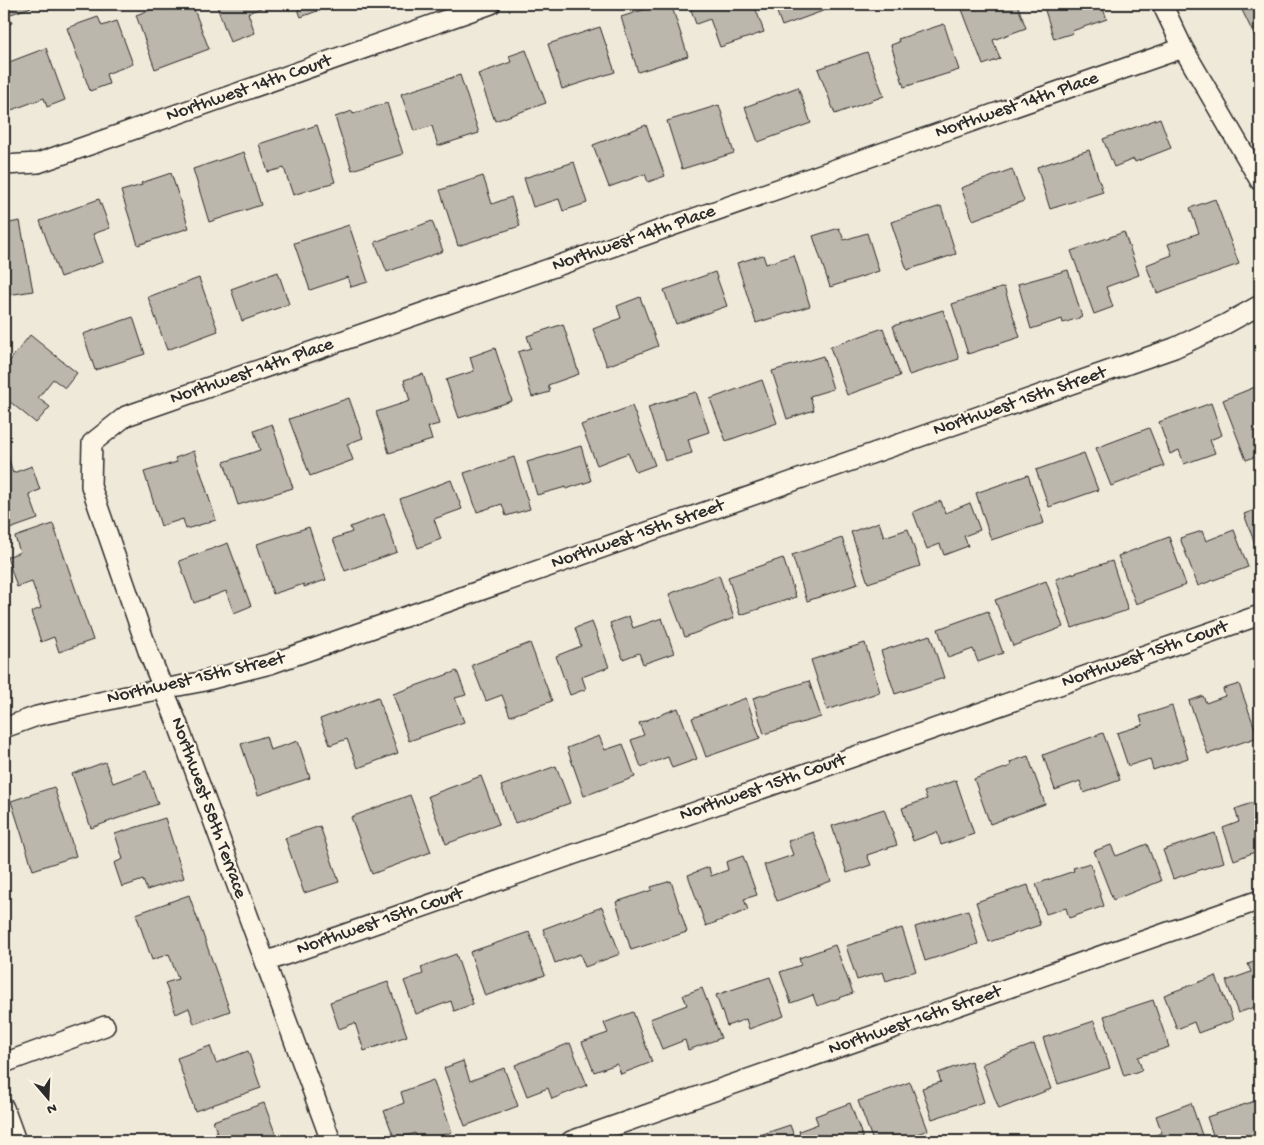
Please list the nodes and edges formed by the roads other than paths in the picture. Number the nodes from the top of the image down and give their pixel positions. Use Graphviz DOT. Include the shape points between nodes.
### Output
graph roads {
  1 [pos="491,4"];
  2 [pos="1162,4"];
  3 [pos="1183,48"];
  4 [pos="4,166"];
  5 [pos="1260,181"];
  6 [pos="1260,305"];
  7 [pos="92,442"];
  8 [pos="1260,615"];
  9 [pos="163,689"];
  10 [pos="4,728"];
  11 [pos="1260,900"];
  12 [pos="265,962"];
  13 [pos="105,1026"];
  14 [pos="4,1063"];
  15 [pos="4,1108"];
  16 [pos="16,1141"];
  17 [pos="331,1141"];
  18 [pos="571,1141"];
  1 -- 4 [label="street, Northwest 14th Court" via="38,163"];
  2 -- 3 [label="street"];
  3 -- 5 [label="street"];
  3 -- 7 [label="street, Northwest 14th Place" via="126,416"];
  6 -- 9 [label="street, Northwest 15th Street" via="1174,348 270,664"];
  7 -- 9 [label="street, Northwest 58th Terrace" via="91,486"];
  8 -- 12 [label="street, Northwest 15th Court"];
  9 -- 10 [label="street, Northwest 15th Street" via="37,716"];
  9 -- 12 [label="street, Northwest 58th Terrace"];
  11 -- 18 [label="street, Northwest 16th Street"];
  12 -- 17 [label="street, Northwest 58th Terrace"];
  13 -- 14 [label="street"];
  15 -- 16 [label="street"];
}
